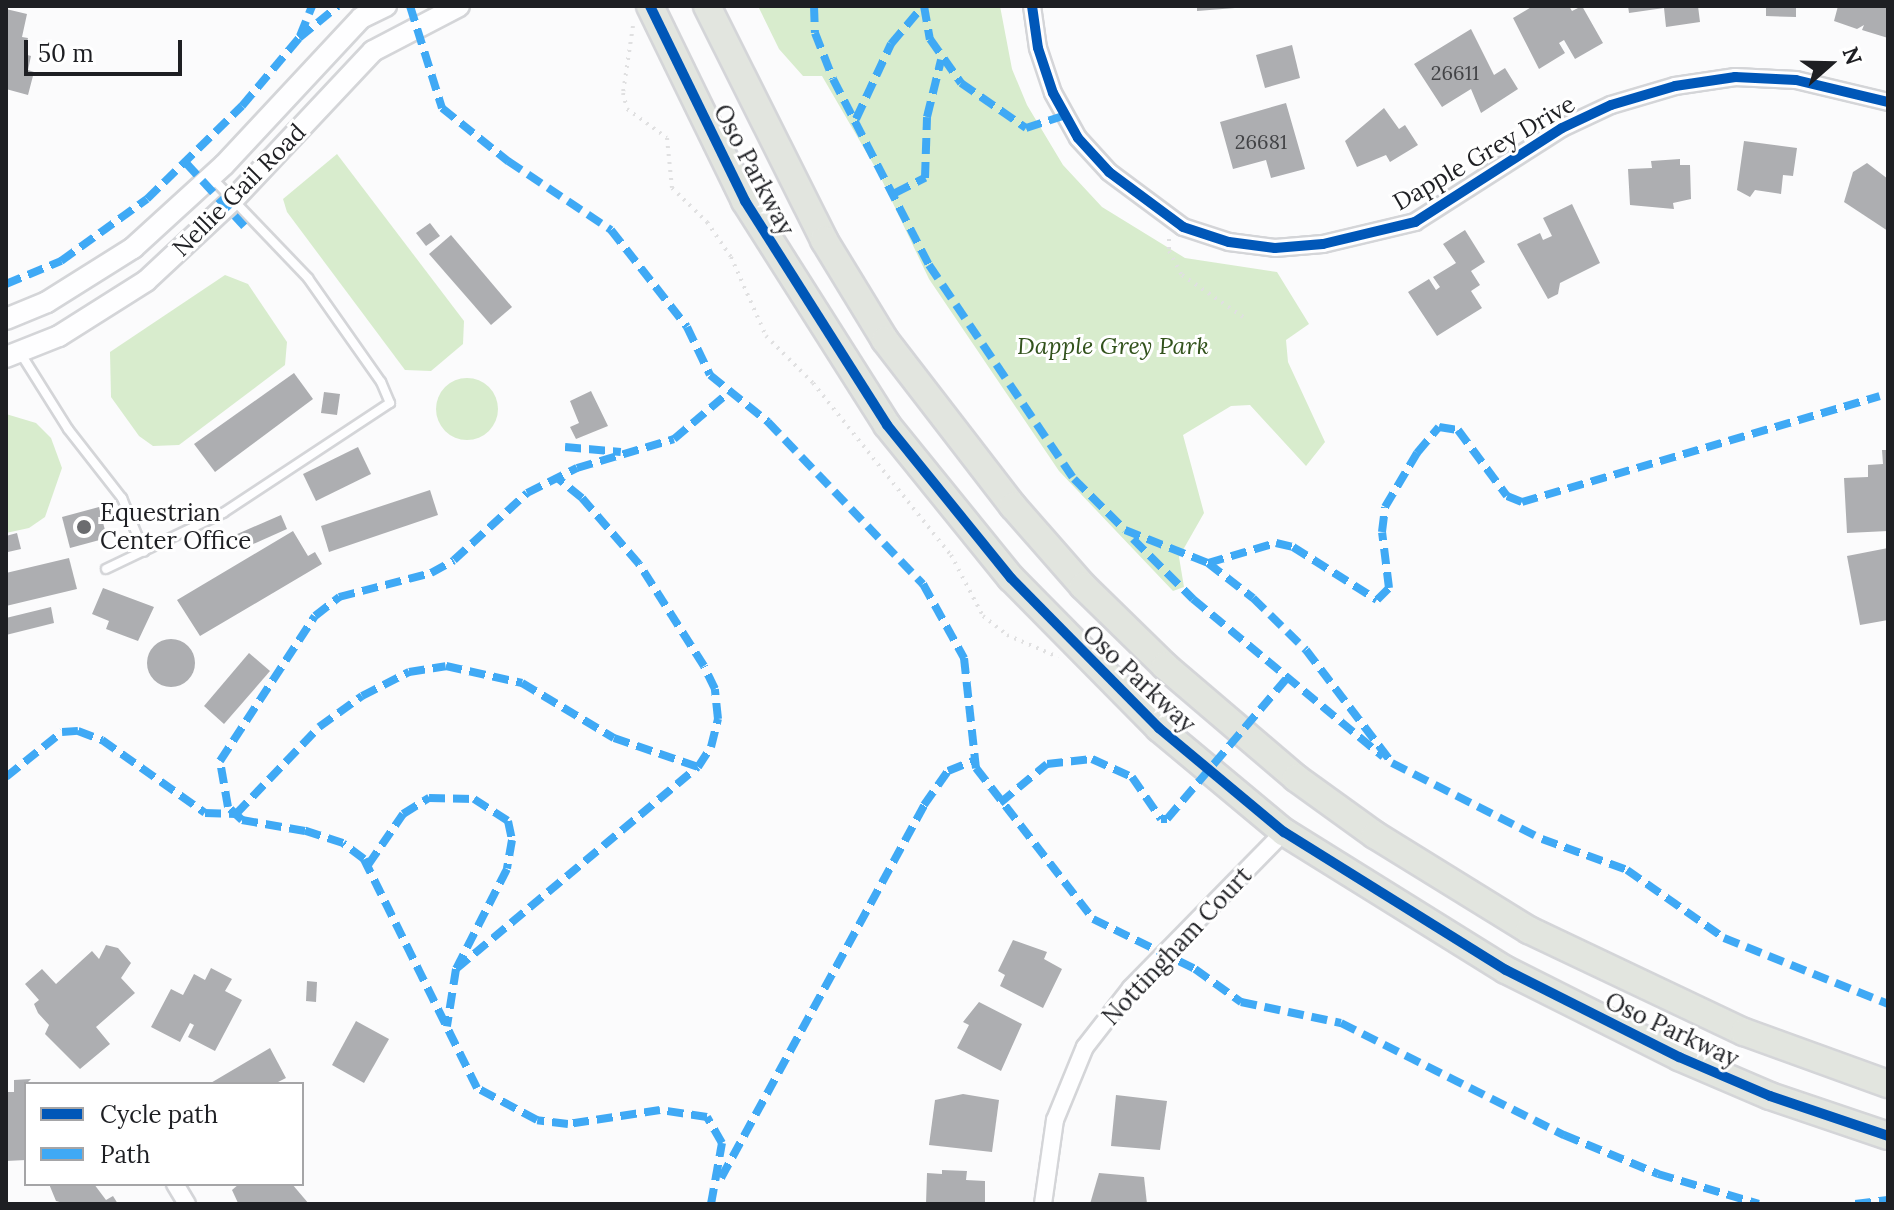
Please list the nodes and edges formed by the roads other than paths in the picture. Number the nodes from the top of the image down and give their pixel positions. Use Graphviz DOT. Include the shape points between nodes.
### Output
graph roads {
  1 [pos="386,6"];
  2 [pos="459,6"];
  3 [pos="707,6"];
  4 [pos="1032,6"];
  5 [pos="640,12"];
  6 [pos="1888,102"];
  7 [pos="210,177"];
  8 [pos="233,200"];
  9 [pos="6,319"];
  10 [pos="13,354"];
  11 [pos="144,552"];
  12 [pos="106,569"];
  13 [pos="1284,832"];
  14 [pos="1888,1084"];
  15 [pos="1888,1136"];
  16 [pos="176,1186"];
  17 [pos="187,1204"];
  18 [pos="1043,1204"];
  1 -- 7 [label="street, Nellie Gail Road" via="361,18"];
  2 -- 8 [label="street, Nellie Gail Road" via="373,51"];
  3 -- 14 [label="main road, Oso Parkway" via="824,240 885,340 1013,506 1083,586 1165,666 1296,778 1375,835 1529,930 1744,1032"];
  4 -- 6 [label="street, Dapple Grey Drive" via="1038,48 1053,93 1078,138 1109,172 1170,217 1229,242 1275,248 1323,244 1415,222 1562,128 1611,105 1675,86 1735,77 1796,80"];
  5 -- 13 [label="main road, Oso Parkway" via="838,355 941,496 1088,661"];
  7 -- 8 [label="lane"];
  7 -- 9 [label="street, Nellie Gail Road" via="133,248 47,302"];
  8 -- 10 [label="street, Nellie Gail Road" via="146,281 59,336"];
  8 -- 11 [label="lane" via="308,278 390,403 223,513"];
  10 -- 11 [label="lane" via="122,498"];
  11 -- 12 [label="lane"];
  13 -- 15 [label="main road, Oso Parkway" via="1415,916 1594,1016 1770,1096"];
  13 -- 18 [label="street, Nottingham Court" via="1131,988 1085,1047 1055,1120"];
  16 -- 17 [label="street"];
}
